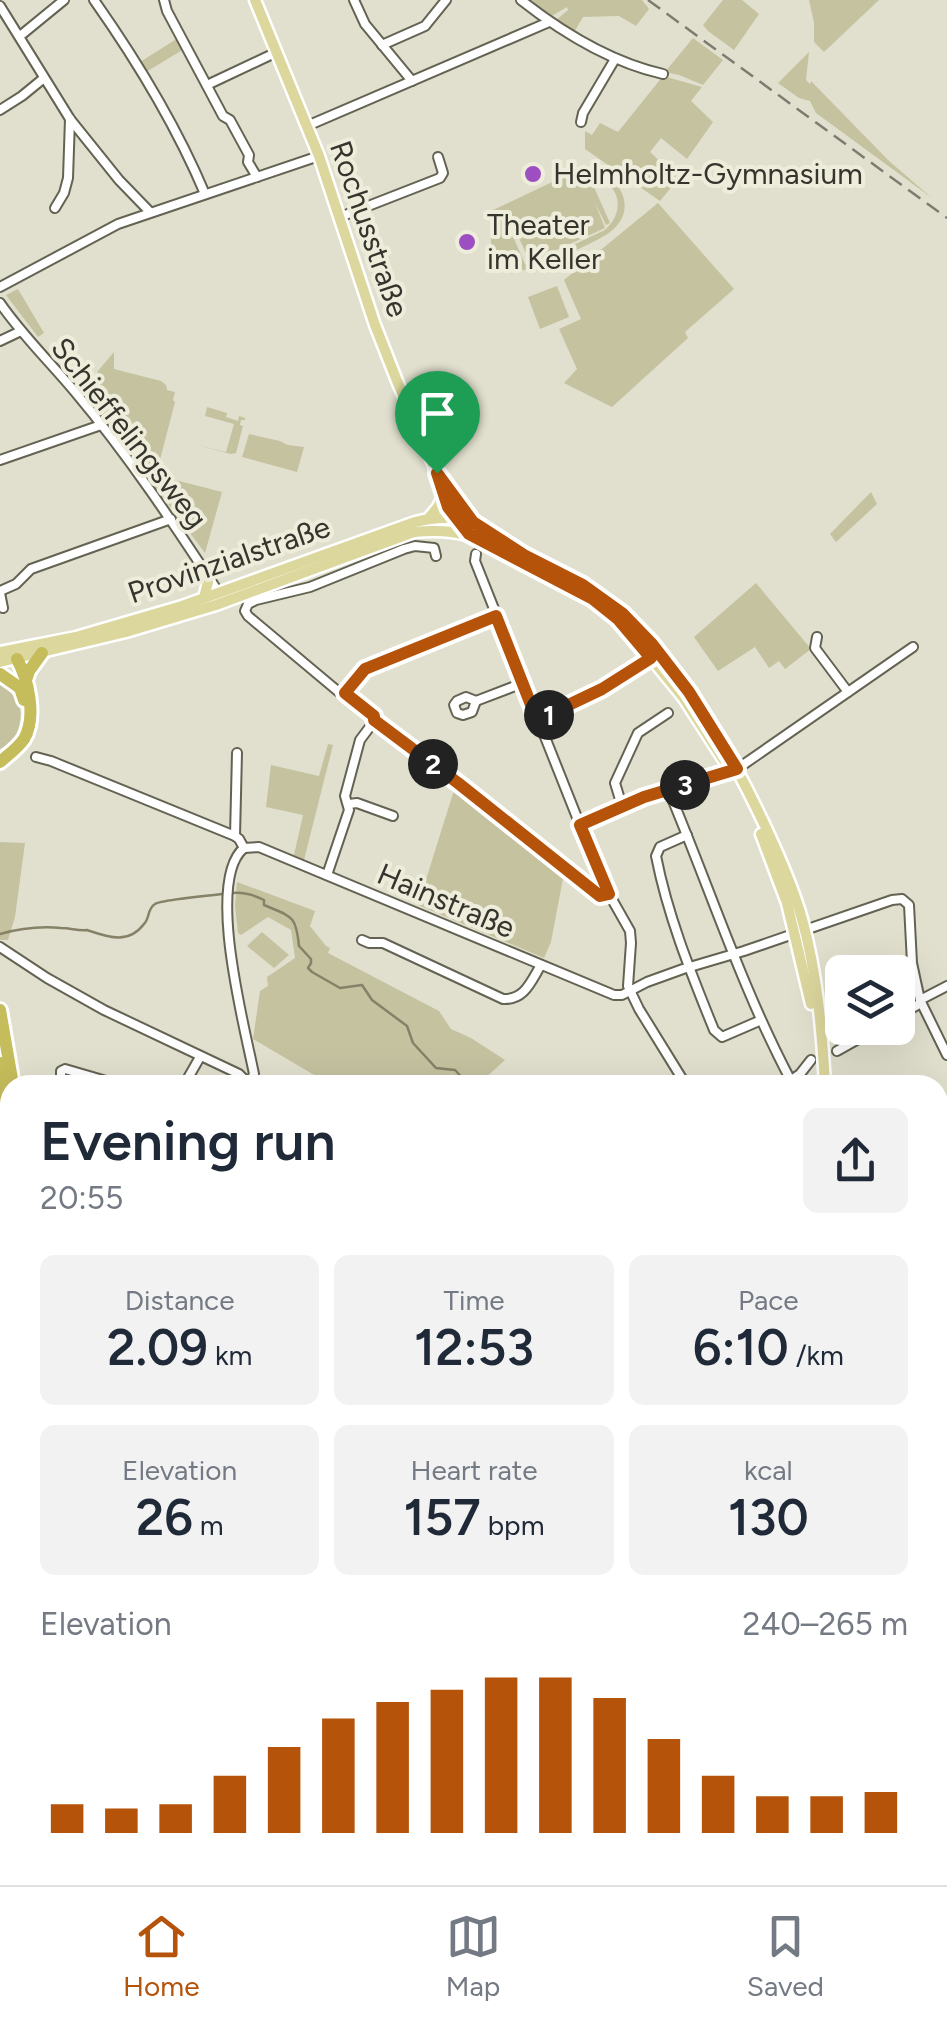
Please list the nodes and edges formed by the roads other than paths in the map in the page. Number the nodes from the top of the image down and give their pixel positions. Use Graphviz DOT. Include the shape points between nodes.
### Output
graph roads {
  1 [pos="64,0"];
  2 [pos="94,0"];
  3 [pos="255,0"];
  4 [pos="354,0"];
  5 [pos="446,0"];
  6 [pos="521,0"];
  7 [pos="168,1"];
  8 [pos="0,6"];
  9 [pos="4,19"];
  10 [pos="549,22"];
  11 [pos="20,36"];
  12 [pos="382,44"];
  13 [pos="277,52"];
  14 [pos="614,59"];
  15 [pos="663,74"];
  16 [pos="44,78"];
  17 [pos="412,82"];
  18 [pos="207,85"];
  19 [pos="0,110"];
  20 [pos="70,119"];
  21 [pos="581,122"];
  22 [pos="307,126"];
  23 [pos="319,156"];
  24 [pos="438,157"];
  25 [pos="257,177"];
  26 [pos="205,194"];
  27 [pos="54,208"];
  28 [pos="150,212"];
  29 [pos="340,217"];
  30 [pos="0,287"];
  31 [pos="0,303"];
  32 [pos="21,331"];
  33 [pos="0,341"];
  34 [pos="101,425"];
  35 [pos="0,460"];
  36 [pos="437,473"];
  37 [pos="444,496"];
  38 [pos="458,516"];
  39 [pos="428,518"];
  40 [pos="171,519"];
  41 [pos="471,528"];
  42 [pos="433,530"];
  43 [pos="476,554"];
  44 [pos="436,556"];
  45 [pos="207,573"];
  46 [pos="0,592"];
  47 [pos="219,593"];
  48 [pos="233,600"];
  49 [pos="206,603"];
  50 [pos="3,608"];
  51 [pos="496,616"];
  52 [pos="817,637"];
  53 [pos="913,647"];
  54 [pos="13,652"];
  55 [pos="42,653"];
  56 [pos="655,655"];
  57 [pos="0,662"];
  58 [pos="0,674"];
  59 [pos="522,684"];
  60 [pos="23,685"];
  61 [pos="848,692"];
  62 [pos="345,693"];
  63 [pos="476,701"];
  64 [pos="668,714"];
  65 [pos="374,720"];
  66 [pos="537,720"];
  67 [pos="238,753"];
  68 [pos="5,755"];
  69 [pos="36,758"];
  70 [pos="734,770"];
  71 [pos="668,789"];
  72 [pos="349,804"];
  73 [pos="622,806"];
  74 [pos="393,816"];
  75 [pos="580,825"];
  76 [pos="687,835"];
  77 [pos="235,836"];
  78 [pos="244,848"];
  79 [pos="327,875"];
  80 [pos="609,894"];
  81 [pos="800,931"];
  82 [pos="362,940"];
  83 [pos="0,946"];
  84 [pos="735,953"];
  85 [pos="542,965"];
  86 [pos="688,968"];
  87 [pos="947,986"];
  88 [pos="630,992"];
  89 [pos="921,1002"];
  90 [pos="915,1006"];
  91 [pos="0,1010"];
  92 [pos="760,1021"];
  93 [pos="848,1045"];
  94 [pos="837,1051"];
  95 [pos="947,1055"];
  96 [pos="200,1057"];
  97 [pos="811,1060"];
  98 [pos="11,1075"];
  99 [pos="62,1075"];
  100 [pos="85,1075"];
  101 [pos="190,1075"];
  102 [pos="239,1075"];
  103 [pos="250,1075"];
  104 [pos="680,1075"];
  105 [pos="784,1075"];
  106 [pos="798,1075"];
  107 [pos="821,1075"];
  1 -- 11 [label="street"];
  2 -- 26 [label="street" via="158,98"];
  3 -- 13 [label="main road, Rochusstraße"];
  4 -- 12 [label="street"];
  5 -- 12 [label="street" via="425,26"];
  6 -- 10 [label="street"];
  7 -- 18 [label="street" via="167,11"];
  8 -- 9 [label="street"];
  9 -- 11 [label="street"];
  10 -- 14 [label="street"];
  10 -- 17 [label="street"];
  11 -- 16 [label="street"];
  12 -- 17 [label="street"];
  13 -- 18 [label="street"];
  13 -- 22 [label="main road, Rochusstraße"];
  14 -- 15 [label="street"];
  14 -- 21 [label="street"];
  16 -- 19 [label="street"];
  16 -- 20 [label="street"];
  17 -- 22 [label="street"];
  18 -- 25 [label="street"];
  20 -- 27 [label="street" via="68,178"];
  20 -- 28 [label="street"];
  22 -- 23 [label="main road, Rochusstraße"];
  23 -- 25 [label="street"];
  23 -- 29 [label="main road, Rochusstraße"];
  24 -- 29 [label="street" via="440,178"];
  25 -- 26 [label="street"];
  26 -- 28 [label="street"];
  28 -- 30 [label="street"];
  29 -- 36 [label="main road, Rochusstraße" via="381,342"];
  31 -- 32 [label="street, Schieffelingsweg"];
  32 -- 33 [label="street"];
  32 -- 34 [label="street, Schieffelingsweg"];
  34 -- 35 [label="street"];
  34 -- 40 [label="street, Schieffelingsweg"];
  36 -- 37 [label="main road, Rochusstraße"];
  36 -- 38 [label="main road, Rochusstraße"];
  37 -- 38 [label="main road, Rochusstraße"];
  37 -- 39 [label="main road"];
  38 -- 39 [label="main road, Provinzialstraße"];
  38 -- 41 [label="main road, Rochusstraße"];
  38 -- 42 [label="main road"];
  39 -- 47 [label="main road, Provinzialstraße"];
  40 -- 45 [label="street, Schieffelingsweg"];
  40 -- 46 [label="street" via="28,570"];
  41 -- 42 [label="main road, Provinzialstraße"];
  41 -- 56 [label="main road" via="593,599"];
  42 -- 48 [label="main road, Provinzialstraße" via="399,536"];
  43 -- 51 [label="street"];
  44 -- 62 [label="street" via="434,548 415,546 248,604 248,616"];
  45 -- 47 [label="street, Schieffelingsweg"];
  45 -- 49 [label="main road"];
  46 -- 50 [label="street"];
  47 -- 48 [label="main road"];
  47 -- 49 [label="main road, Provinzialstraße"];
  48 -- 49 [label="main road, Provinzialstraße"];
  49 -- 54 [label="main road, Provinzialstraße"];
  49 -- 55 [label="main road, Provinzialstraße"];
  51 -- 59 [label="street"];
  51 -- 62 [label="street" via="365,669"];
  52 -- 61 [label="street" via="815,648"];
  53 -- 61 [label="street"];
  54 -- 55 [label="main road, Provinzialstraße"];
  54 -- 57 [label="main road, Provinzialstraße"];
  54 -- 60 [label="highway"];
  55 -- 60 [label="highway"];
  56 -- 66 [label="street"];
  56 -- 70 [label="main road"];
  58 -- 60 [label="highway"];
  59 -- 63 [label="street"];
  59 -- 66 [label="street"];
  60 -- 68 [label="highway" via="25,726"];
  61 -- 70 [label="street"];
  62 -- 65 [label="street"];
  64 -- 73 [label="street" via="638,733 615,783"];
  65 -- 72 [label="street" via="360,740"];
  65 -- 80 [label="street" via="596,894"];
  66 -- 75 [label="street"];
  67 -- 77 [label="street"];
  69 -- 77 [label="street"];
  70 -- 71 [label="street"];
  70 -- 81 [label="main road"];
  71 -- 73 [label="street"];
  71 -- 76 [label="street"];
  72 -- 74 [label="street"];
  72 -- 79 [label="street"];
  73 -- 75 [label="street"];
  75 -- 80 [label="street"];
  76 -- 84 [label="street"];
  76 -- 86 [label="street" via="660,847 656,856"];
  77 -- 78 [label="street"];
  78 -- 79 [label="street, Hainstraße" via="260,847"];
  78 -- 103 [label="street" via="228,894 229,943"];
  79 -- 85 [label="street, Hainstraße"];
  80 -- 88 [label="street" via="631,936"];
  81 -- 84 [label="street"];
  81 -- 89 [label="street" via="902,899 909,905"];
  81 -- 107 [label="main road" via="813,971"];
  82 -- 85 [label="street" via="503,1000 521,995"];
  83 -- 96 [label="street" via="81,997"];
  84 -- 86 [label="street"];
  84 -- 92 [label="street"];
  85 -- 88 [label="street, Hainstraße" via="614,995"];
  86 -- 88 [label="street"];
  86 -- 92 [label="street" via="720,1036"];
  87 -- 89 [label="street"];
  88 -- 104 [label="street"];
  89 -- 90 [label="street"];
  89 -- 95 [label="street"];
  91 -- 98 [label="highway"];
  92 -- 105 [label="street"];
  93 -- 94 [label="street"];
  96 -- 101 [label="street"];
  96 -- 102 [label="street"];
  97 -- 106 [label="street"];
  99 -- 100 [label="street" via="64,1069"];
}
